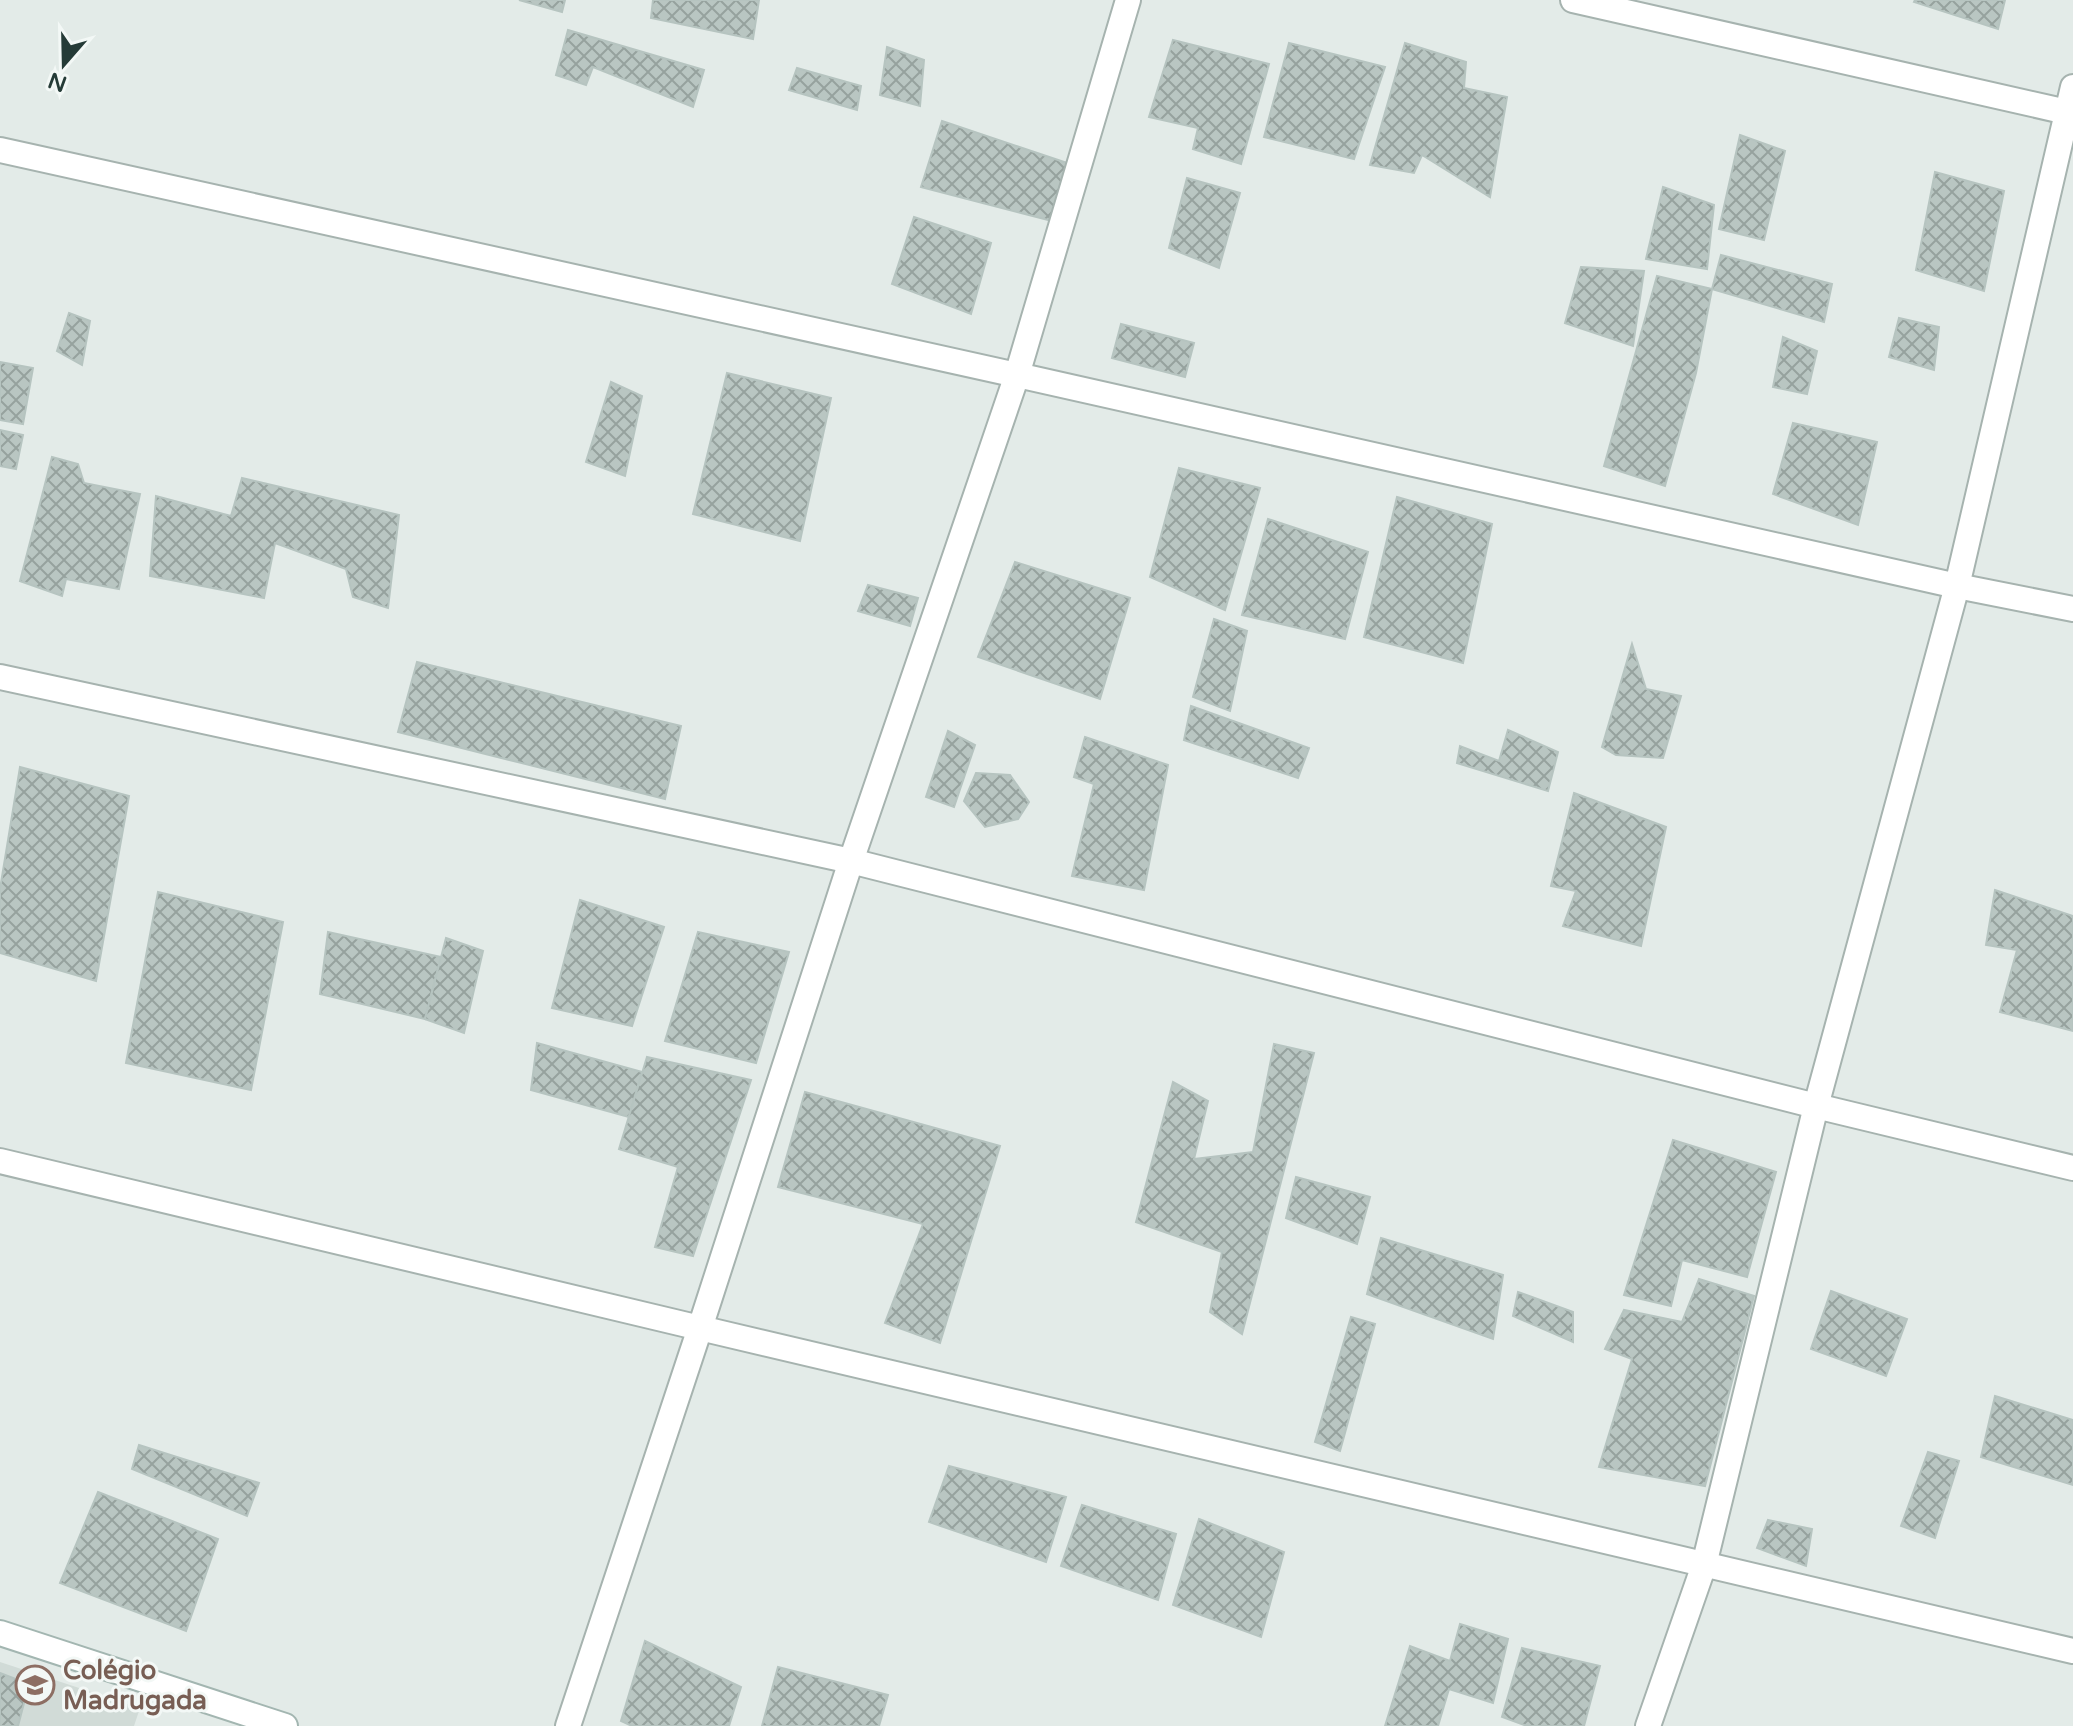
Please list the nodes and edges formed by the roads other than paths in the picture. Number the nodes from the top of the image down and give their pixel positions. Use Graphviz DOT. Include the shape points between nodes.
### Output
graph roads {
  1 [pos="1128,0"];
  2 [pos="1573,0"];
  3 [pos="2073,87"];
  4 [pos="2067,112"];
  5 [pos="0,150"];
  6 [pos="1017,375"];
  7 [pos="1957,586"];
  8 [pos="2073,609"];
  9 [pos="0,677"];
  10 [pos="851,861"];
  11 [pos="1816,1106"];
  12 [pos="0,1161"];
  13 [pos="2073,1168"];
  14 [pos="700,1328"];
  15 [pos="1704,1565"];
  16 [pos="0,1633"];
  17 [pos="2073,1651"];
  18 [pos="285,1726"];
  19 [pos="568,1726"];
  20 [pos="1648,1726"];
  1 -- 6 [label="street"];
  2 -- 4 [label="street"];
  3 -- 4 [label="street"];
  4 -- 7 [label="street"];
  5 -- 6 [label="street"];
  6 -- 7 [label="street"];
  6 -- 10 [label="street"];
  7 -- 8 [label="street"];
  7 -- 11 [label="street"];
  9 -- 10 [label="street"];
  10 -- 11 [label="street"];
  10 -- 14 [label="street"];
  11 -- 13 [label="street"];
  11 -- 15 [label="street"];
  12 -- 14 [label="street"];
  14 -- 15 [label="street"];
  14 -- 19 [label="street"];
  15 -- 17 [label="street"];
  15 -- 20 [label="street"];
  16 -- 18 [label="street"];
}
